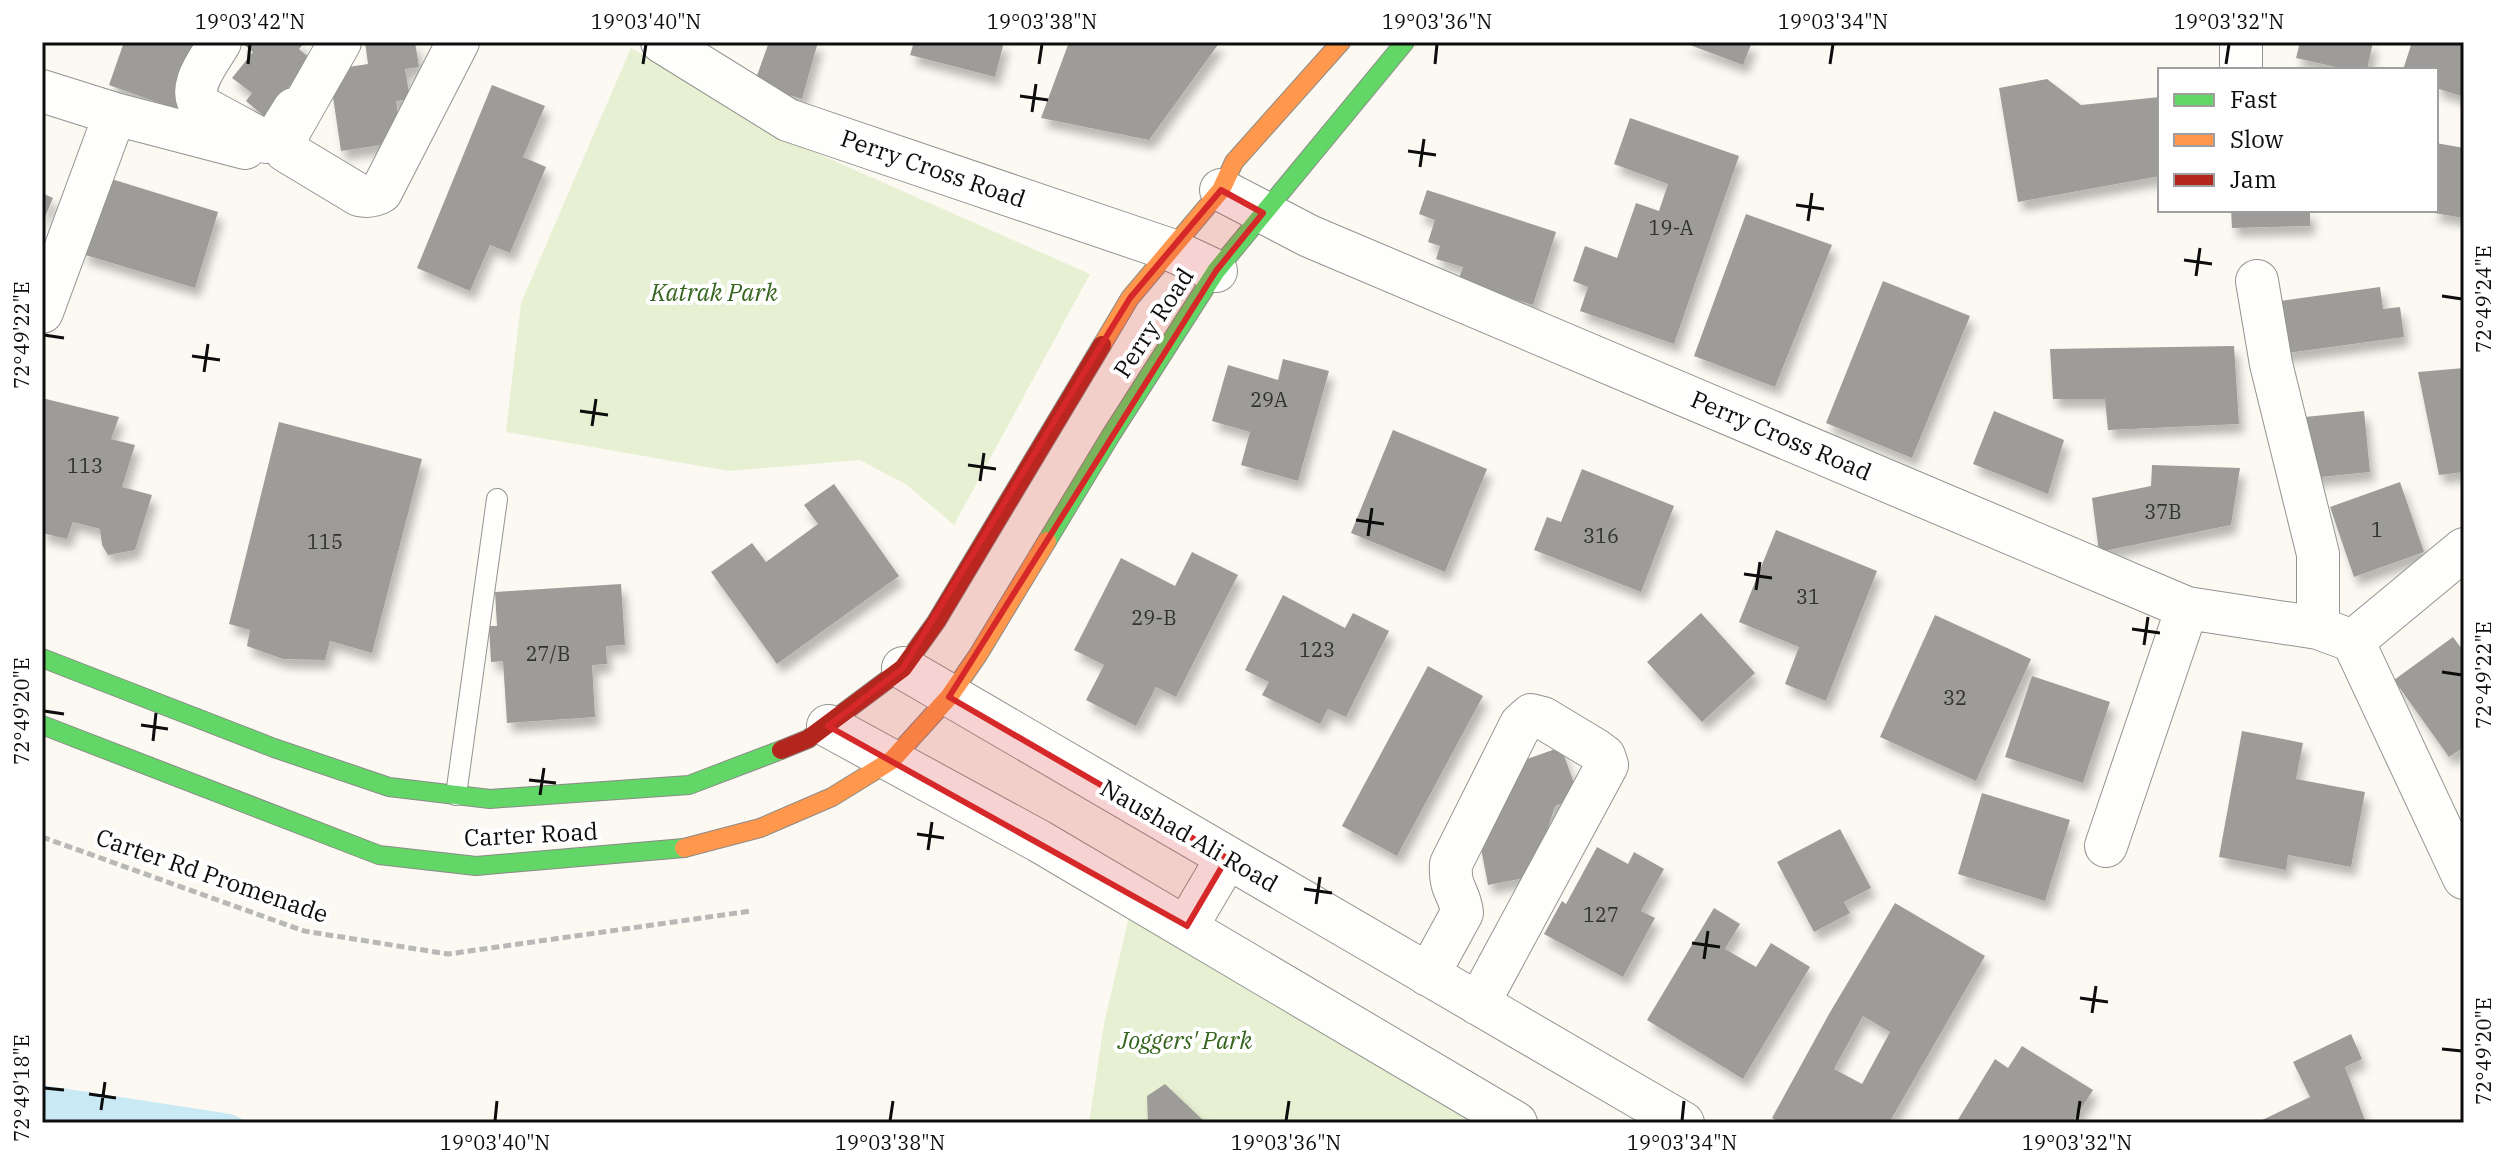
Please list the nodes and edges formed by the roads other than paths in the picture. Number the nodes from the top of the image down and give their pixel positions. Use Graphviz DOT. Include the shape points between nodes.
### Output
graph roads {
  1 [pos="220,42"];
  2 [pos="331,42"];
  3 [pos="340,42"];
  4 [pos="458,42"];
  5 [pos="662,42"];
  6 [pos="1341,42"];
  7 [pos="1405,42"];
  8 [pos="2241,42"];
  9 [pos="2241,68"];
  10 [pos="42,91"];
  11 [pos="115,114"];
  12 [pos="248,149"];
  13 [pos="1221,190"];
  14 [pos="1263,213"];
  15 [pos="1171,250"];
  16 [pos="1216,271"];
  17 [pos="2257,281"];
  18 [pos="42,312"];
  19 [pos="497,499"];
  20 [pos="2464,549"];
  21 [pos="2187,608"];
  22 [pos="936,622"];
  23 [pos="2336,635"];
  24 [pos="978,655"];
  25 [pos="42,658"];
  26 [pos="903,668"];
  27 [pos="949,697"];
  28 [pos="42,725"];
  29 [pos="828,726"];
  30 [pos="892,760"];
  31 [pos="456,795"];
  32 [pos="2106,846"];
  33 [pos="1227,858"];
  34 [pos="2464,878"];
  35 [pos="1187,926"];
  36 [pos="1428,975"];
  37 [pos="1478,1004"];
  38 [pos="1516,1123"];
  39 [pos="1683,1123"];
  1 -- 2 [label="street" via="196,86 197,101 266,142 279,135"];
  3 -- 4 [label="street" via="286,137 286,151 359,195 374,196 381,192"];
  5 -- 15 [label="street, Perry Cross Road" via="788,120"];
  6 -- 13 [label="main road, Perry Road" via="1234,162"];
  7 -- 14 [label="main road, Perry Road"];
  8 -- 9 [label="street"];
  10 -- 11 [label="street"];
  11 -- 12 [label="street"];
  11 -- 18 [label="street"];
  13 -- 14 [label="street, Perry Cross Road"];
  13 -- 15 [label="main road, Perry Road"];
  14 -- 16 [label="main road, Perry Road"];
  14 -- 21 [label="street, Perry Cross Road"];
  15 -- 16 [label="street, Perry Cross Road"];
  15 -- 22 [label="main road, Perry Road" via="1130,298"];
  16 -- 24 [label="main road, Perry Road"];
  17 -- 23 [label="street" via="2271,364"];
  19 -- 31 [label="lane"];
  20 -- 23 [label="street"];
  21 -- 23 [label="street, Perry Cross Road"];
  21 -- 32 [label="street"];
  22 -- 26 [label="main road, Carter Road"];
  23 -- 34 [label="street"];
  24 -- 27 [label="main road, Carter Road"];
  25 -- 31 [label="main road, Carter Road" via="389,787"];
  26 -- 27 [label="street, Naushad Ali Road"];
  26 -- 29 [label="main road, Carter Road"];
  27 -- 30 [label="main road, Carter Road"];
  27 -- 33 [label="street, Naushad Ali Road"];
  28 -- 30 [label="main road, Carter Road" via="379,855 476,866 690,848 760,828 832,797"];
  29 -- 30 [label="street"];
  29 -- 31 [label="main road, Carter Road" via="808,739 689,785 490,799"];
  30 -- 35 [label="street"];
  33 -- 35 [label="street"];
  33 -- 36 [label="street, Naushad Ali Road"];
  35 -- 38 [label="street"];
  36 -- 37 [label="street, Naushad Ali Road"];
  36 -- 37 [label="street" via="1462,913 1451,886 1451,864 1521,724 1531,715 1543,718 1596,750 1607,765"];
  37 -- 39 [label="street, Naushad Ali Road"];
}
